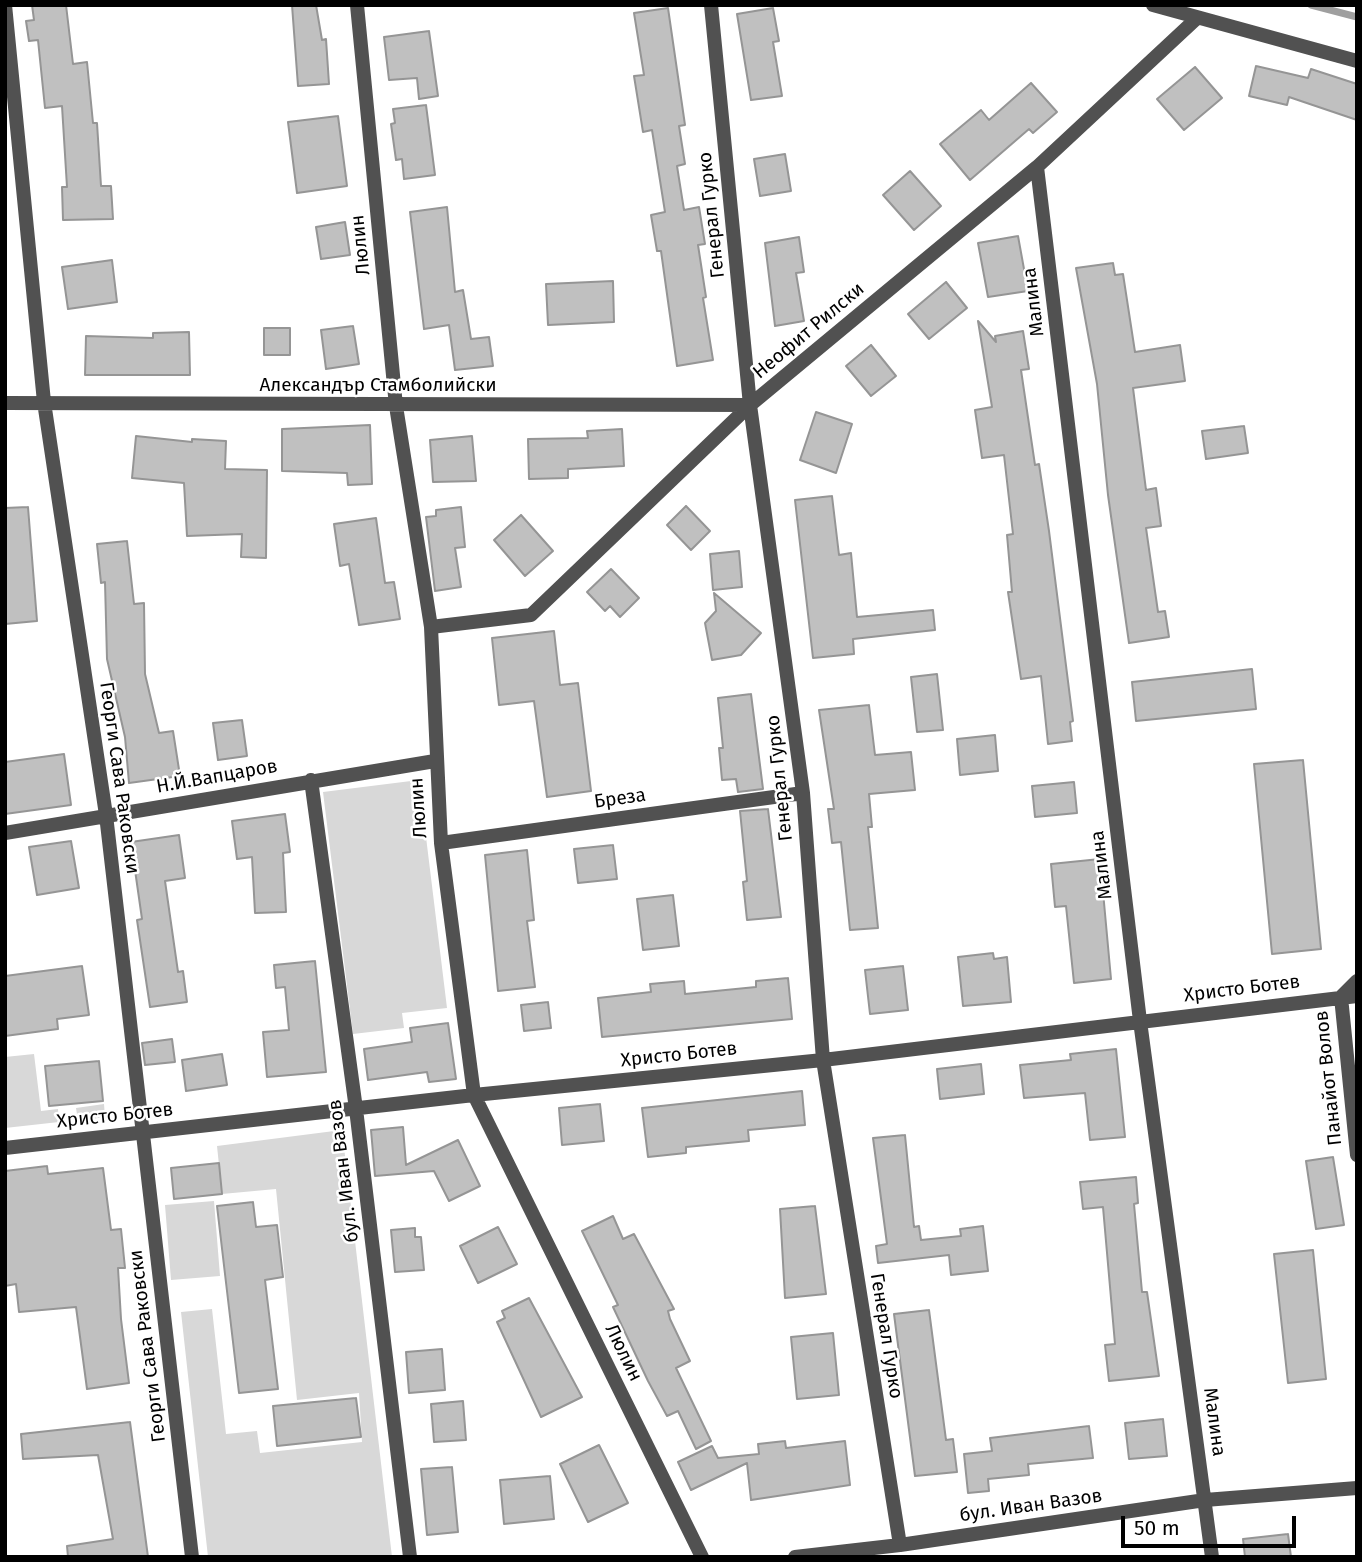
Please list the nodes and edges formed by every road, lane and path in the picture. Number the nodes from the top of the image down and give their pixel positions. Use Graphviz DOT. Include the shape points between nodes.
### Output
graph roads {
  1 [pos="5,5"];
  2 [pos="357,5"];
  3 [pos="711,5"];
  4 [pos="1153,5"];
  5 [pos="1196,19"];
  6 [pos="1357,61"];
  7 [pos="1037,167"];
  8 [pos="44,402"];
  9 [pos="5,403"];
  10 [pos="750,405"];
  11 [pos="396,406"];
  12 [pos="431,627"];
  13 [pos="435,761"];
  14 [pos="311,780"];
  15 [pos="803,793"];
  16 [pos="106,816"];
  17 [pos="5,833"];
  18 [pos="441,844"];
  19 [pos="1357,981"];
  20 [pos="1357,996"];
  21 [pos="1340,997"];
  22 [pos="1140,1021"];
  23 [pos="823,1060"];
  24 [pos="474,1095"];
  25 [pos="356,1109"];
  26 [pos="142,1133"];
  27 [pos="5,1148"];
  28 [pos="1357,1155"];
  29 [pos="1357,1488"];
  30 [pos="1205,1500"];
  31 [pos="900,1545"];
  32 [pos="192,1557"];
  33 [pos="410,1557"];
  34 [pos="702,1557"];
  35 [pos="795,1557"];
  36 [pos="1212,1557"];
  1 -- 8 [label="street, Георги Сава Раковски"];
  2 -- 11 [label="street, Люлин"];
  3 -- 10 [label="street, Генерал Гурко"];
  4 -- 5 [label="street"];
  5 -- 6 [label="street"];
  5 -- 7 [label="street, Неофит Рилски"];
  7 -- 10 [label="street, Неофит Рилски"];
  7 -- 22 [label="street, Малина"];
  8 -- 9 [label="street, Александър Стамболийски"];
  8 -- 11 [label="street, Александър Стамболийски"];
  8 -- 16 [label="street, Георги Сава Раковски"];
  10 -- 11 [label="street, Александър Стамболийски"];
  10 -- 12 [label="street, Неофит Рилски" via="531,615"];
  10 -- 15 [label="street, Генерал Гурко"];
  11 -- 12 [label="street, Люлин"];
  12 -- 13 [label="street, Люлин"];
  13 -- 14 [label="street, Н.Й.Вапцаров"];
  13 -- 18 [label="street, Люлин"];
  14 -- 16 [label="street, Н.Й.Вапцаров"];
  14 -- 25 [label="street, бул. Иван Вазов"];
  15 -- 18 [label="street, Бреза"];
  15 -- 23 [label="street, Генерал Гурко"];
  16 -- 17 [label="street, Н.Й.Вапцаров"];
  16 -- 26 [label="street, Георги Сава Раковски"];
  18 -- 24 [label="street, Люлин"];
  19 -- 21 [label="street"];
  20 -- 21 [label="street, Христо Ботев"];
  21 -- 22 [label="street, Христо Ботев"];
  21 -- 28 [label="street, Панайот Волов"];
  22 -- 23 [label="street, Христо Ботев"];
  22 -- 30 [label="street, Малина"];
  23 -- 24 [label="street, Христо Ботев"];
  23 -- 31 [label="street, Генерал Гурко"];
  24 -- 25 [label="street, Христо Ботев"];
  24 -- 34 [label="street, Люлин"];
  25 -- 26 [label="street, Христо Ботев"];
  25 -- 33 [label="street, бул. Иван Вазов"];
  26 -- 27 [label="street, Христо Ботев"];
  26 -- 32 [label="street, Георги Сава Раковски"];
  29 -- 30 [label="street, бул. Иван Вазов"];
  30 -- 31 [label="street, бул. Иван Вазов"];
  30 -- 36 [label="street, Малина"];
  31 -- 35 [label="street, бул. Иван Вазов"];
}
